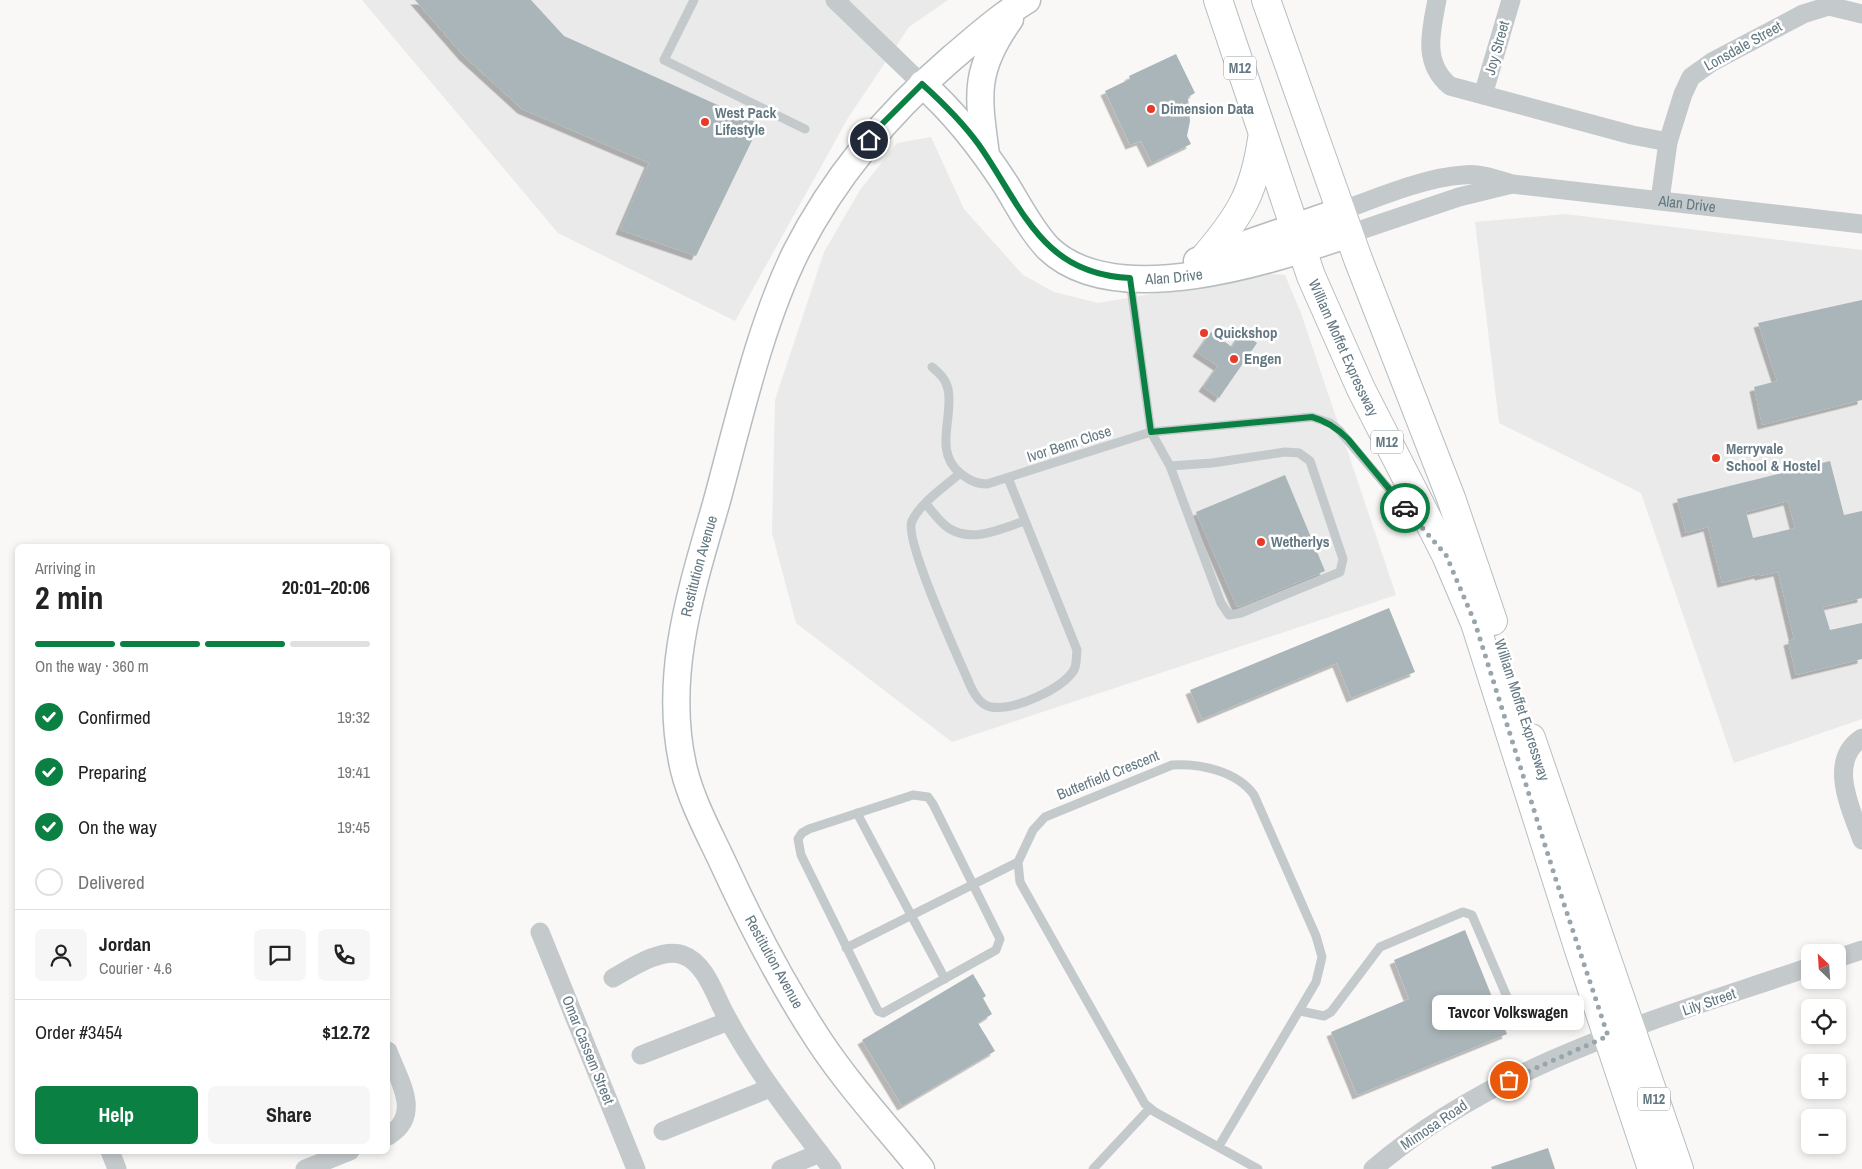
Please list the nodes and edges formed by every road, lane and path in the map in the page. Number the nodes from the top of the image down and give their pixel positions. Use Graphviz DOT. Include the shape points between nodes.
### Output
graph roads {
  1 [pos="694,0"];
  2 [pos="835,0"];
  3 [pos="1218,0"];
  4 [pos="1266,0"];
  5 [pos="1437,0"];
  6 [pos="1511,0"];
  7 [pos="1024,1"];
  8 [pos="1862,14"];
  9 [pos="922,84"];
  10 [pos="1483,95"];
  11 [pos="805,128"];
  12 [pos="1263,135"];
  13 [pos="1668,142"];
  14 [pos="986,156"];
  15 [pos="1512,184"];
  16 [pos="1660,200"];
  17 [pos="1345,222"];
  18 [pos="1862,224"];
  19 [pos="1297,239"];
  20 [pos="1204,258"];
  21 [pos="1138,278"];
  22 [pos="932,367"];
  23 [pos="1151,432"];
  24 [pos="1170,466"];
  25 [pos="960,473"];
  26 [pos="1008,478"];
  27 [pos="926,504"];
  28 [pos="1025,521"];
  29 [pos="1446,555"];
  30 [pos="1862,738"];
  31 [pos="857,813"];
  32 [pos="1862,840"];
  33 [pos="1018,862"];
  34 [pos="972,885"];
  35 [pos="912,916"];
  36 [pos="540,932"];
  37 [pos="846,948"];
  38 [pos="1862,950"];
  39 [pos="1846,955"];
  40 [pos="1801,971"];
  41 [pos="613,978"];
  42 [pos="945,979"];
  43 [pos="1300,1011"];
  44 [pos="1516,1018"];
  45 [pos="729,1021"];
  46 [pos="1619,1032"];
  47 [pos="641,1055"];
  48 [pos="390,1058"];
  49 [pos="770,1088"];
  50 [pos="1150,1108"];
  51 [pos="664,1131"];
  52 [pos="390,1134"];
  53 [pos="1219,1146"];
  54 [pos="820,1153"];
  55 [pos="111,1154"];
  56 [pos="342,1154"];
  57 [pos="117,1169"];
  58 [pos="305,1169"];
  59 [pos="636,1169"];
  60 [pos="781,1169"];
  61 [pos="832,1169"];
  62 [pos="921,1169"];
  63 [pos="1093,1169"];
  64 [pos="1258,1169"];
  65 [pos="1374,1169"];
  66 [pos="1652,1169"];
  67 [pos="1679,1169"];
  1 -- 11 [label="lane" via="664,60"];
  2 -- 9 [label="street"];
  3 -- 12 [label="main road, William Moffet Expressway / M12"];
  4 -- 17 [label="main road, William Moffet Expressway / M12"];
  5 -- 10 [label="street" via="1430,53 1436,70 1452,86"];
  6 -- 10 [label="street, Joy Street"];
  7 -- 9 [label="street, Restitution Avenue"];
  7 -- 14 [label="street" via="996,39 981,77 980,107"];
  8 -- 13 [label="street, Lonsdale Street" via="1820,7 1700,69 1685,86"];
  9 -- 14 [label="street" via="937,97"];
  9 -- 62 [label="street, Restitution Avenue" via="881,125 846,171 818,211 795,256 749,384 694,579 675,679 684,768 694,800 741,902 821,1043"];
  10 -- 13 [label="street"];
  12 -- 19 [label="main road, William Moffet Expressway / M12"];
  12 -- 20 [label="main road" via="1248,196 1223,236"];
  13 -- 16 [label="street, Lonsdale Street"];
  14 -- 21 [label="street" via="1048,248 1089,272"];
  15 -- 16 [label="street, Alan Drive"];
  15 -- 17 [label="street, Alan Drive"];
  15 -- 17 [label="street, Alan Drive" via="1486,176 1463,175 1422,184"];
  16 -- 18 [label="street, Alan Drive"];
  17 -- 19 [label="street, Alan Drive"];
  17 -- 46 [label="main road, William Moffet Expressway / M12" via="1470,552"];
  19 -- 20 [label="street, Alan Drive"];
  19 -- 21 [label="street, Alan Drive" via="1278,258 1193,276"];
  19 -- 29 [label="main road, William Moffet Expressway / M12" via="1361,390"];
  20 -- 21 [label="street, Alan Drive"];
  21 -- 23 [label="lane"];
  22 -- 25 [label="lane" via="947,386 947,455"];
  23 -- 24 [label="lane"];
  23 -- 26 [label="lane, Ivor Benn Close"];
  23 -- 29 [label="lane, Ivor Benn Close" via="1312,417 1321,419 1348,439"];
  24 -- 24 [label="lane" via="1221,603 1229,615 1241,614 1340,572 1342,560 1310,461 1299,453"];
  25 -- 26 [label="lane, Ivor Benn Close" via="980,484"];
  25 -- 27 [label="lane"];
  26 -- 28 [label="lane"];
  27 -- 28 [label="lane" via="949,529 964,535 982,535"];
  27 -- 28 [label="lane" via="912,521 910,530 916,554 973,692 976,698 990,707 1031,699 1065,681 1075,667 1077,650"];
  29 -- 46 [label="main road, William Moffet Expressway / M12" via="1475,623 1564,906"];
  30 -- 32 [label="street" via="1851,751 1843,773 1844,786"];
  31 -- 34 [label="lane" via="913,795 928,796"];
  31 -- 35 [label="lane"];
  31 -- 37 [label="lane" via="808,829 798,838 801,854"];
  33 -- 34 [label="lane"];
  33 -- 43 [label="lane, Butterfield Crescent" via="1033,830 1045,817 1172,765 1189,763 1201,766 1247,785 1320,945 1321,969"];
  33 -- 50 [label="lane" via="1020,882 1026,894 1137,1091"];
  34 -- 35 [label="lane"];
  34 -- 42 [label="lane" via="1000,939 999,945 996,950"];
  35 -- 37 [label="lane"];
  35 -- 42 [label="lane"];
  36 -- 59 [label="street, Omar Cassem Street"];
  37 -- 42 [label="lane" via="878,1011 883,1013"];
  38 -- 39 [label="street"];
  40 -- 46 [label="street, Lily Street"];
  41 -- 45 [label="street" via="664,954 685,956 710,982"];
  43 -- 44 [label="lane" via="1324,1016 1332,1012 1380,947 1463,912 1472,915"];
  43 -- 53 [label="lane, Butterfield Crescent"];
  45 -- 47 [label="street"];
  45 -- 49 [label="street"];
  46 -- 65 [label="street, Mimosa Road" via="1476,1097 1419,1132"];
  46 -- 66 [label="main road, William Moffet Expressway / M12"];
  46 -- 67 [label="main road, William Moffet Expressway / M12"];
  48 -- 52 [label="street" via="407,1108 401,1126"];
  49 -- 51 [label="street"];
  49 -- 54 [label="street"];
  50 -- 53 [label="lane"];
  50 -- 63 [label="lane"];
  53 -- 64 [label="lane"];
  54 -- 60 [label="street"];
  54 -- 61 [label="street"];
  55 -- 57 [label="street"];
  56 -- 58 [label="street"];
}
